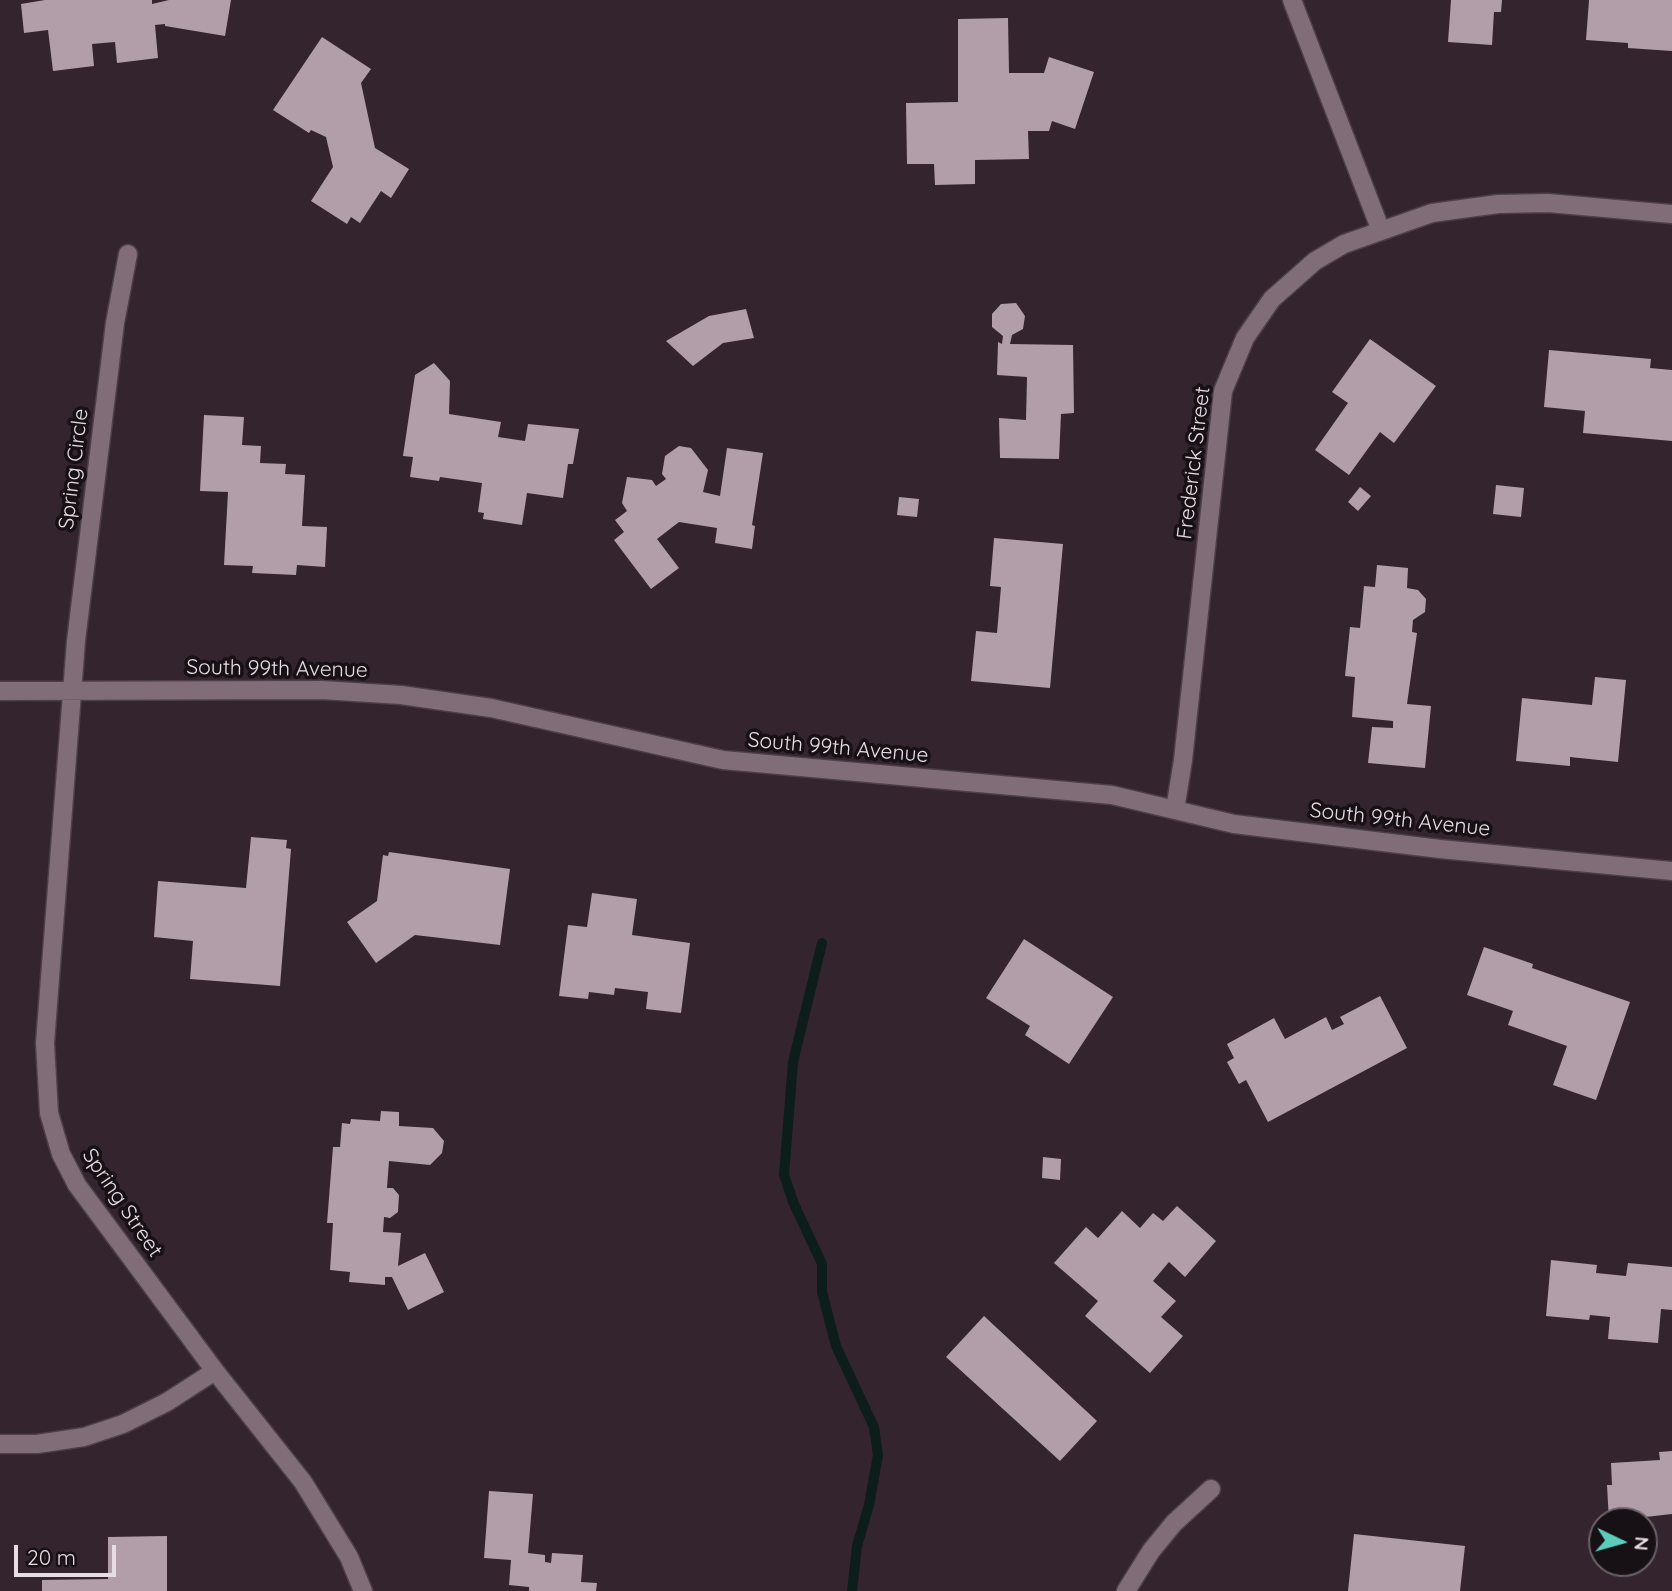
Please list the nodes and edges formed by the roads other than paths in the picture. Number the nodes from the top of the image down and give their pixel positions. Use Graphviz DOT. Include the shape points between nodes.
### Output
graph roads {
  1 [pos="1292,0"];
  2 [pos="1672,214"];
  3 [pos="1381,231"];
  4 [pos="128,254"];
  5 [pos="73,690"];
  6 [pos="0,691"];
  7 [pos="1175,810"];
  8 [pos="1672,871"];
  9 [pos="215,1371"];
  10 [pos="0,1444"];
  11 [pos="1211,1489"];
  12 [pos="363,1591"];
  13 [pos="1126,1591"];
  1 -- 3 [label="street"];
  2 -- 3 [label="street, Frederick Street" via="1548,203 1498,204 1432,213"];
  3 -- 7 [label="street, Frederick Street" via="1344,244 1289,282 1245,338 1230,370 1223,391"];
  4 -- 5 [label="street, Spring Circle" via="115,323"];
  5 -- 6 [label="street, South 99th Avenue"];
  5 -- 7 [label="street, South 99th Avenue" via="322,690 401,695 491,708 723,761 1112,795"];
  5 -- 9 [label="street, Spring Street" via="45,1043 49,1113 61,1154 77,1185"];
  7 -- 8 [label="street, South 99th Avenue" via="1234,824"];
  9 -- 10 [label="street" via="124,1424 84,1437"];
  9 -- 12 [label="street, Spring Street" via="303,1482 349,1557"];
  11 -- 13 [label="street" via="1174,1523"];
}
